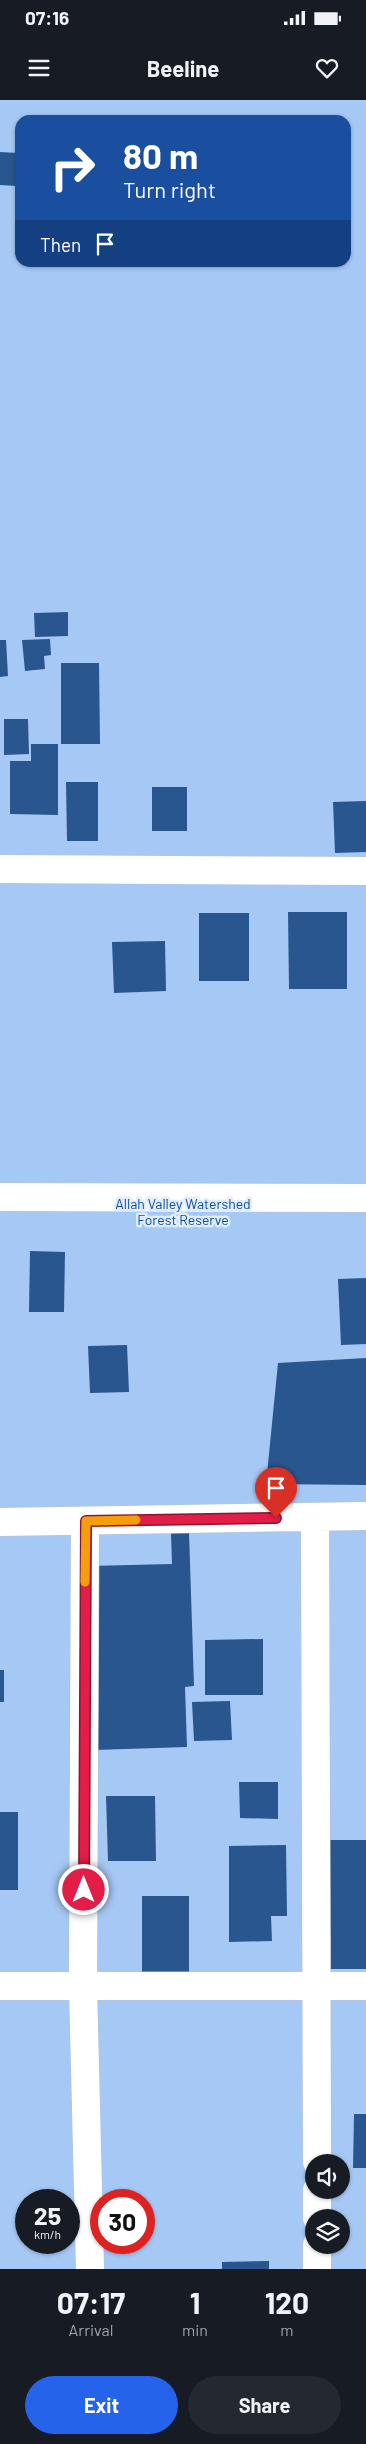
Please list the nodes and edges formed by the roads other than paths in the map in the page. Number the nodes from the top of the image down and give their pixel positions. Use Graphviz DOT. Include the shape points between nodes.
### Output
graph roads {
  1 [pos="0,869"];
  2 [pos="366,871"];
  3 [pos="0,1197"];
  4 [pos="366,1198"];
  5 [pos="366,1516"];
  6 [pos="315,1517"];
  7 [pos="86,1521"];
  8 [pos="0,1522"];
  9 [pos="0,1986"];
  10 [pos="83,1986"];
  11 [pos="316,1986"];
  12 [pos="366,1986"];
  13 [pos="317,2154"];
  14 [pos="317,2254"];
  15 [pos="90,2269"];
  16 [pos="317,2269"];
  1 -- 2 [label="street"];
  3 -- 4 [label="street"];
  5 -- 6 [label="street"];
  6 -- 7 [label="street"];
  6 -- 11 [label="street"];
  7 -- 8 [label="street"];
  7 -- 10 [label="street"];
  9 -- 10 [label="street"];
  10 -- 11 [label="street"];
  10 -- 15 [label="street"];
  11 -- 12 [label="street"];
  11 -- 13 [label="street"];
  14 -- 16 [label="street"];
}
